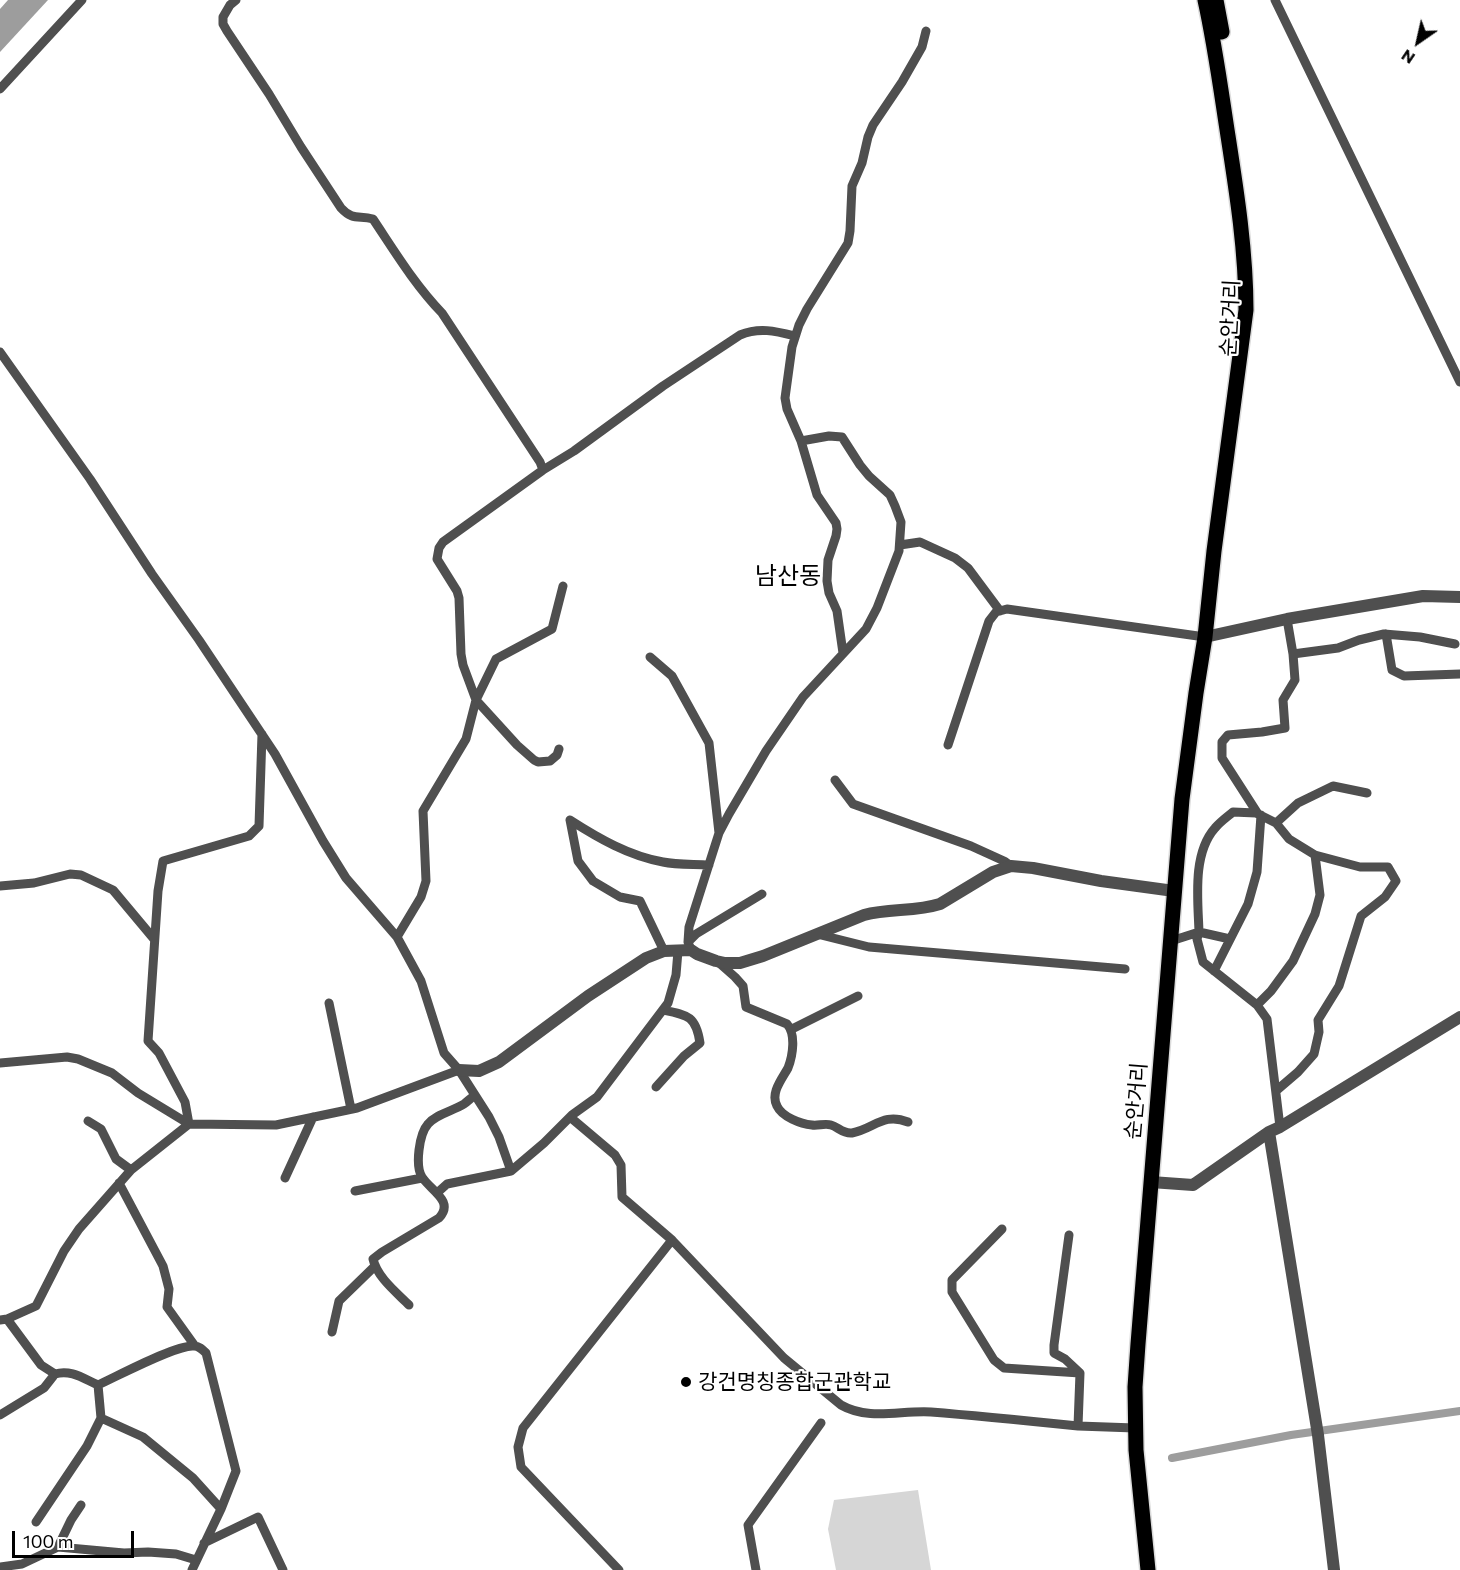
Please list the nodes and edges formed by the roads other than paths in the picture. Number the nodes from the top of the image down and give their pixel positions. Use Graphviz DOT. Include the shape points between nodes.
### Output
graph roads {
  1 [pos="82,0"];
  2 [pos="236,0"];
  3 [pos="1205,0"];
  4 [pos="1216,0"];
  5 [pos="1275,0"];
  6 [pos="926,31"];
  7 [pos="0,88"];
  8 [pos="795,336"];
  9 [pos="0,352"];
  10 [pos="1460,382"];
  11 [pos="801,441"];
  12 [pos="543,470"];
  13 [pos="900,545"];
  14 [pos="564,586"];
  15 [pos="1460,597"];
  16 [pos="1000,611"];
  17 [pos="1287,619"];
  18 [pos="1386,634"];
  19 [pos="1206,637"];
  20 [pos="1455,644"];
  21 [pos="843,653"];
  22 [pos="1293,654"];
  23 [pos="650,657"];
  24 [pos="1460,674"];
  25 [pos="476,700"];
  26 [pos="262,734"];
  27 [pos="948,745"];
  28 [pos="559,749"];
  29 [pos="835,780"];
  30 [pos="1367,793"];
  31 [pos="1260,815"];
  32 [pos="1276,823"];
  33 [pos="720,833"];
  34 [pos="1315,855"];
  35 [pos="709,865"];
  36 [pos="1011,866"];
  37 [pos="0,886"];
  38 [pos="1174,891"];
  39 [pos="762,894"];
  40 [pos="1199,932"];
  41 [pos="817,934"];
  42 [pos="397,936"];
  43 [pos="154,939"];
  44 [pos="1230,939"];
  45 [pos="1171,941"];
  46 [pos="686,947"];
  47 [pos="664,951"];
  48 [pos="716,961"];
  49 [pos="1125,969"];
  50 [pos="1214,971"];
  51 [pos="858,996"];
  52 [pos="329,1003"];
  53 [pos="1257,1005"];
  54 [pos="663,1010"];
  55 [pos="1460,1017"];
  56 [pos="792,1029"];
  57 [pos="0,1063"];
  58 [pos="459,1070"];
  59 [pos="656,1087"];
  60 [pos="1276,1090"];
  61 [pos="475,1095"];
  62 [pos="351,1109"];
  63 [pos="313,1117"];
  64 [pos="570,1118"];
  65 [pos="88,1121"];
  66 [pos="909,1122"];
  67 [pos="189,1124"];
  68 [pos="1275,1130"];
  69 [pos="131,1170"];
  70 [pos="511,1171"];
  71 [pos="422,1178"];
  72 [pos="285,1179"];
  73 [pos="1151,1182"];
  74 [pos="119,1183"];
  75 [pos="355,1191"];
  76 [pos="437,1193"];
  77 [pos="1002,1229"];
  78 [pos="1069,1235"];
  79 [pos="672,1240"];
  80 [pos="375,1266"];
  81 [pos="409,1305"];
  82 [pos="3,1320"];
  83 [pos="332,1332"];
  84 [pos="195,1346"];
  85 [pos="1080,1373"];
  86 [pos="55,1374"];
  87 [pos="98,1385"];
  88 [pos="0,1415"];
  89 [pos="101,1418"];
  90 [pos="821,1424"];
  91 [pos="1078,1426"];
  92 [pos="1135,1428"];
  93 [pos="81,1505"];
  94 [pos="221,1509"];
  95 [pos="36,1522"];
  96 [pos="204,1543"];
  97 [pos="58,1547"];
  98 [pos="196,1560"];
  99 [pos="0,1567"];
  100 [pos="280,1569"];
  101 [pos="192,1570"];
  102 [pos="619,1570"];
  103 [pos="756,1570"];
  104 [pos="1148,1570"];
  105 [pos="1334,1570"];
  1 -- 7 [label="street"];
  2 -- 12 [label="street" via="223,17 226,31 335,200 351,217 373,219 412,278 442,313"];
  3 -- 19 [label="main road, 순안거리" via="1238,199 1246,280 1246,310"];
  4 -- 19 [label="main road, 순안거리" via="1253,245 1254,292 1253,336 1217,605"];
  5 -- 10 [label="street"];
  6 -- 8 [label="street" via="922,47 868,137 852,186 848,243"];
  8 -- 11 [label="street" via="785,398"];
  8 -- 12 [label="street" via="766,330 740,335"];
  9 -- 26 [label="street"];
  11 -- 13 [label="street" via="842,437 869,476 890,495 901,522"];
  11 -- 21 [label="street" via="817,495 836,523 827,581 837,611"];
  12 -- 25 [label="street" via="443,542 437,553 439,565 459,598 460,654"];
  13 -- 16 [label="street" via="920,542 955,558 968,568"];
  13 -- 21 [label="street" via="871,620"];
  14 -- 25 [label="street" via="552,629 496,658"];
  15 -- 17 [label="street" via="1423,596"];
  16 -- 19 [label="street"];
  16 -- 27 [label="street" via="989,621"];
  17 -- 19 [label="street"];
  17 -- 22 [label="street"];
  18 -- 20 [label="street"];
  18 -- 22 [label="street" via="1338,648"];
  18 -- 24 [label="street" via="1392,670 1404,676"];
  19 -- 38 [label="main road, 순안거리" via="1182,799"];
  21 -- 33 [label="street" via="797,704"];
  22 -- 31 [label="street" via="1295,680 1283,700 1285,728 1228,735 1222,742 1222,758"];
  23 -- 33 [label="street" via="672,676 709,743"];
  25 -- 28 [label="street" via="534,760 550,761"];
  25 -- 42 [label="street" via="466,739 423,811 426,881 421,897"];
  26 -- 42 [label="street" via="346,878"];
  26 -- 43 [label="street" via="258,826 249,836 163,861"];
  29 -- 36 [label="street" via="853,804 971,846"];
  30 -- 32 [label="street" via="1333,786 1298,802"];
  31 -- 32 [label="street"];
  31 -- 40 [label="street" via="1233,812 1214,828 1204,846 1197,878"];
  31 -- 44 [label="street" via="1257,872 1248,904"];
  32 -- 34 [label="street" via="1288,839"];
  33 -- 35 [label="street"];
  34 -- 53 [label="street" via="1320,895 1314,914 1293,961"];
  34 -- 60 [label="street" via="1360,867 1388,867 1396,881 1361,916 1339,986 1318,1020 1314,1054"];
  35 -- 46 [label="street"];
  35 -- 47 [label="street" via="665,863 639,856 570,820 578,861 593,881 620,897 640,901"];
  36 -- 38 [label="street"];
  36 -- 41 [label="street" via="993,872 939,904 879,911"];
  37 -- 43 [label="street" via="81,875 113,890"];
  38 -- 45 [label="main road, 순안거리"];
  39 -- 46 [label="street" via="696,934"];
  40 -- 44 [label="street"];
  40 -- 45 [label="street"];
  40 -- 50 [label="street" via="1203,962"];
  41 -- 48 [label="street" via="749,961"];
  41 -- 49 [label="street" via="869,947"];
  42 -- 58 [label="street" via="421,981 444,1053"];
  43 -- 67 [label="street" via="148,1041 159,1053 185,1102"];
  44 -- 50 [label="street"];
  45 -- 73 [label="main road, 순안거리"];
  46 -- 47 [label="street"];
  46 -- 48 [label="street"];
  46 -- 54 [label="street"];
  47 -- 58 [label="street" via="646,958 588,996 499,1062 479,1071"];
  48 -- 56 [label="street" via="743,986 746,1007"];
  50 -- 53 [label="street"];
  51 -- 56 [label="street"];
  52 -- 62 [label="street"];
  53 -- 60 [label="street" via="1267,1018"];
  54 -- 59 [label="street" via="694,1021 700,1043"];
  54 -- 64 [label="street" via="597,1097"];
  55 -- 68 [label="street"];
  56 -- 66 [label="street" via="789,1066 776,1089 776,1105 789,1118 812,1125 830,1124 846,1133 891,1118"];
  57 -- 67 [label="street" via="67,1057 90,1062"];
  58 -- 61 [label="street"];
  58 -- 62 [label="street"];
  60 -- 68 [label="street"];
  61 -- 70 [label="street" via="499,1137"];
  61 -- 71 [label="street" via="428,1123 420,1142"];
  62 -- 63 [label="street"];
  63 -- 67 [label="street" via="276,1125"];
  63 -- 72 [label="street"];
  64 -- 70 [label="street"];
  64 -- 79 [label="street" via="615,1155 621,1165 622,1197"];
  65 -- 69 [label="street" via="101,1129 116,1159"];
  67 -- 69 [label="street"];
  68 -- 73 [label="street" via="1193,1185"];
  68 -- 105 [label="street"];
  69 -- 74 [label="street"];
  70 -- 76 [label="street" via="447,1184"];
  71 -- 75 [label="street"];
  71 -- 76 [label="street"];
  73 -- 92 [label="main road, 순안거리"];
  74 -- 82 [label="street" via="64,1251 36,1306"];
  74 -- 84 [label="street" via="163,1266 169,1289 167,1307"];
  76 -- 80 [label="street" via="443,1200 444,1214 382,1252 373,1259"];
  77 -- 85 [label="street" via="952,1280 952,1292 994,1360 1004,1368"];
  78 -- 85 [label="street" via="1054,1353"];
  79 -- 91 [label="street" via="784,1358 850,1410 871,1414 928,1412"];
  79 -- 102 [label="street" via="522,1428 518,1447 521,1467"];
  80 -- 81 [label="street"];
  80 -- 83 [label="street" via="339,1301"];
  82 -- 86 [label="street" via="41,1365"];
  84 -- 87 [label="street" via="168,1352"];
  84 -- 94 [label="street" via="206,1353 236,1465"];
  85 -- 91 [label="street"];
  86 -- 87 [label="street" via="73,1373"];
  86 -- 88 [label="street" via="44,1388"];
  87 -- 89 [label="street"];
  89 -- 94 [label="street" via="143,1437 193,1478"];
  89 -- 95 [label="street"];
  90 -- 103 [label="street" via="748,1525"];
  91 -- 92 [label="street"];
  92 -- 104 [label="main road, 순안거리"];
  93 -- 97 [label="street"];
  94 -- 96 [label="street"];
  96 -- 98 [label="street"];
  96 -- 100 [label="street" via="258,1517"];
  97 -- 98 [label="street" via="176,1554"];
  97 -- 99 [label="street" via="22,1564"];
  98 -- 101 [label="street"];
}
